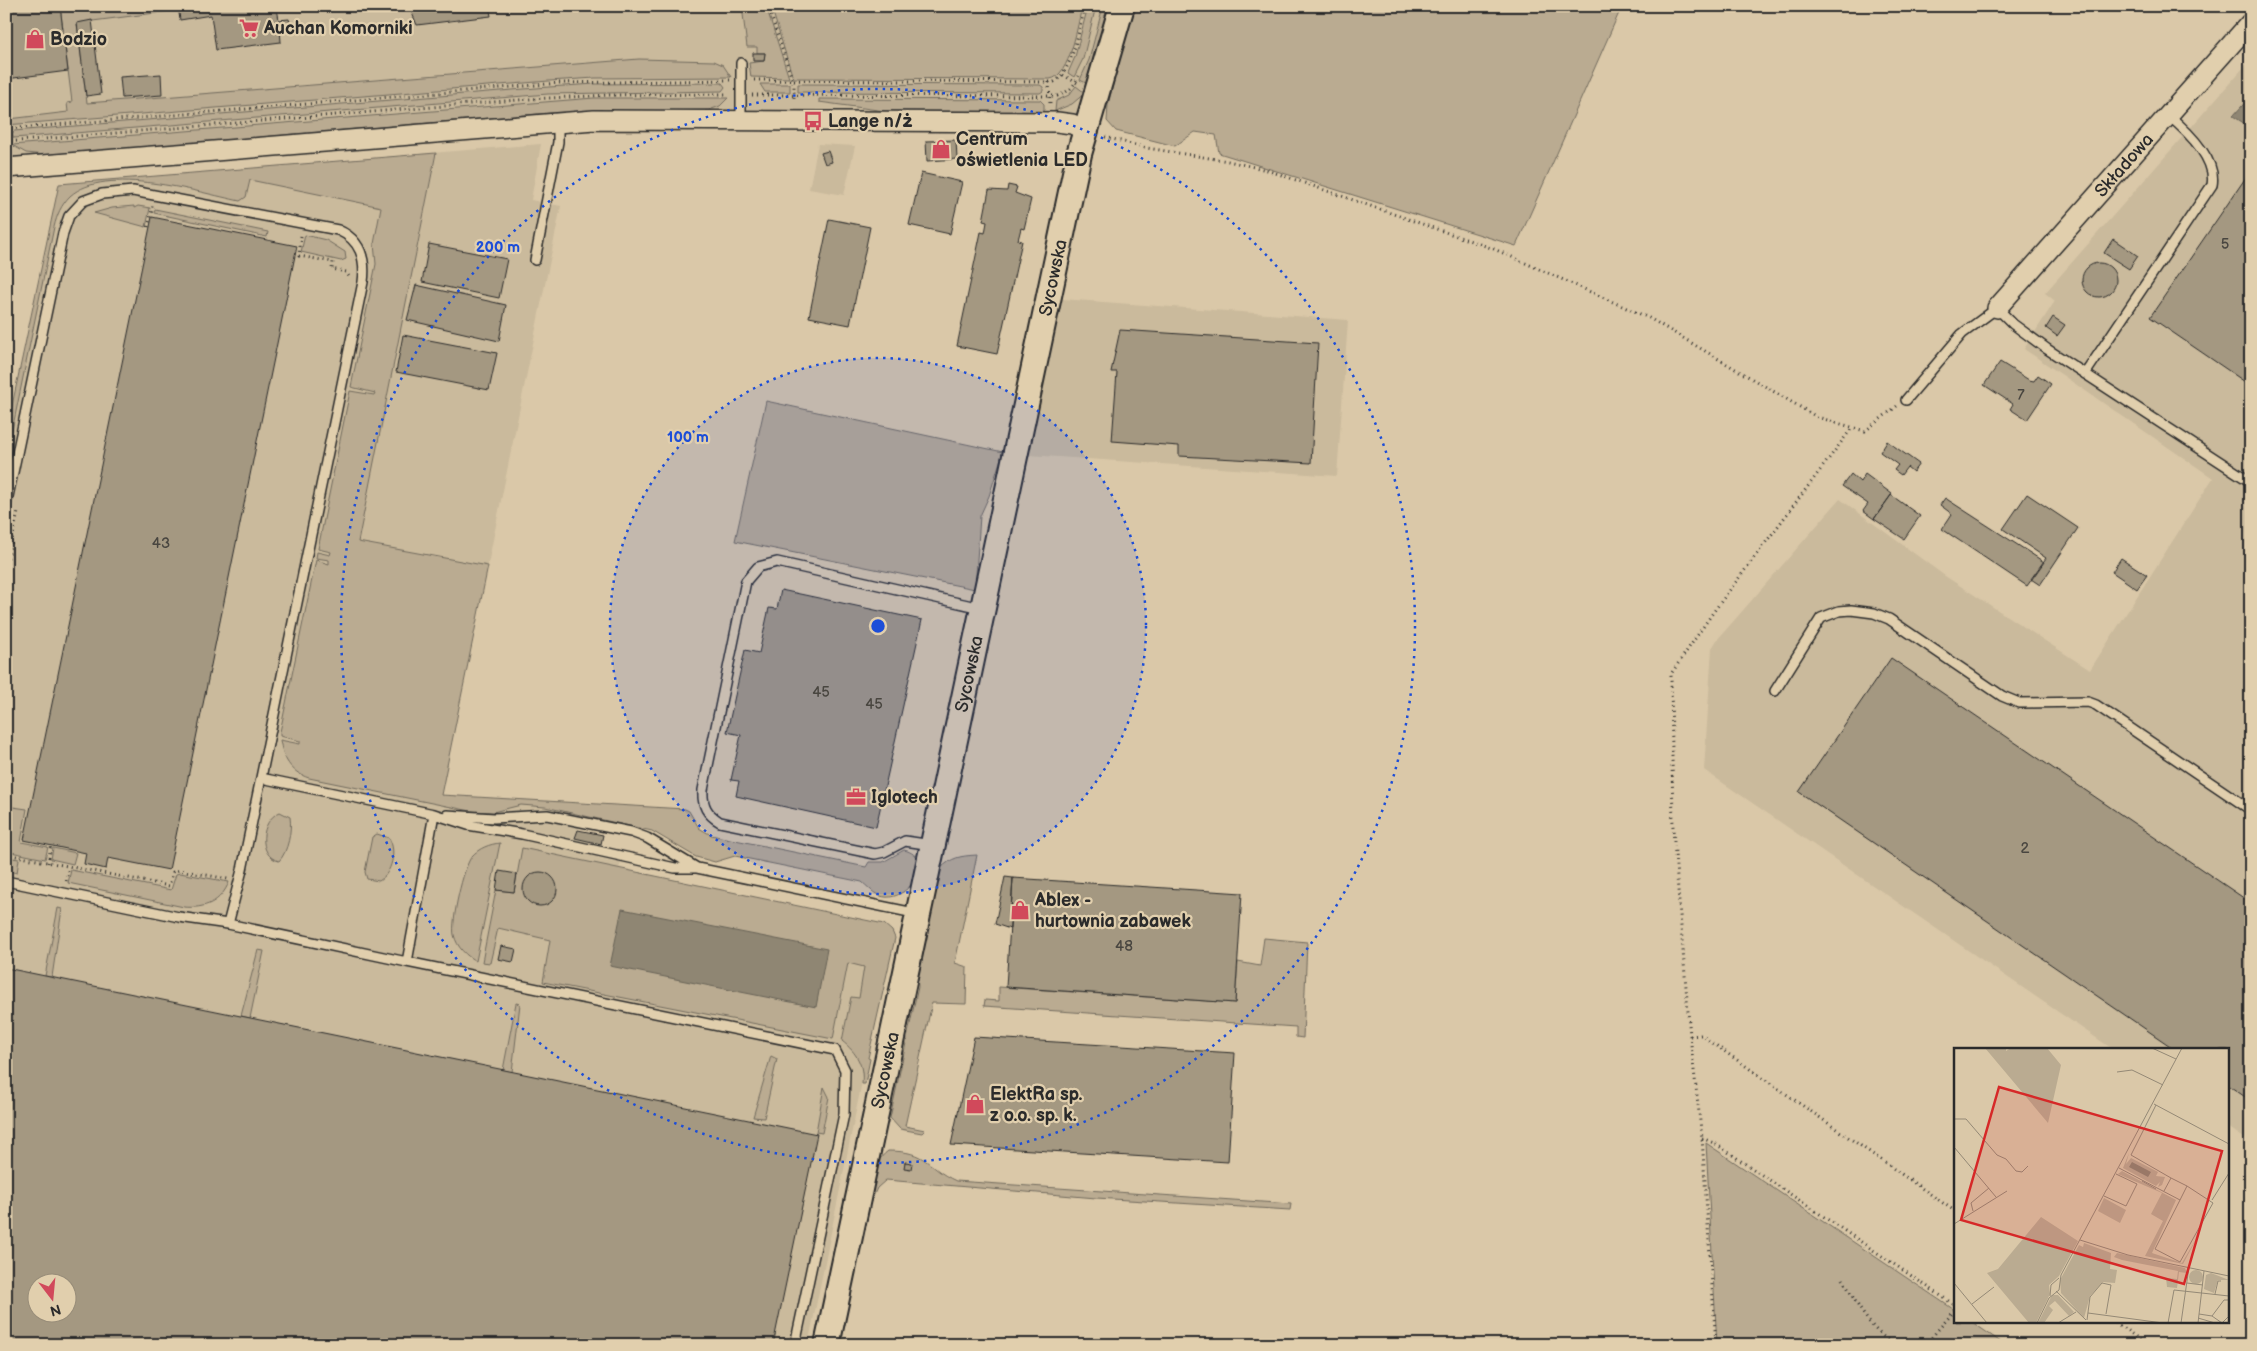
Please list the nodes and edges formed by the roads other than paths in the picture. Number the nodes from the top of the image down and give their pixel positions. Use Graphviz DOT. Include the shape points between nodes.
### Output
graph roads {
  1 [pos="1122,6"];
  2 [pos="2251,22"];
  3 [pos="742,63"];
  4 [pos="2168,114"];
  5 [pos="741,120"];
  6 [pos="558,123"];
  7 [pos="1085,130"];
  8 [pos="6,168"];
  9 [pos="535,260"];
  10 [pos="1998,308"];
  11 [pos="2085,374"];
  12 [pos="1906,400"];
  13 [pos="2251,482"];
  14 [pos="6,506"];
  15 [pos="984,609"];
  16 [pos="1775,691"];
  17 [pos="261,778"];
  18 [pos="2251,810"];
  19 [pos="434,814"];
  20 [pos="933,845"];
  21 [pos="697,868"];
  22 [pos="6,881"];
  23 [pos="919,914"];
  24 [pos="228,924"];
  25 [pos="406,962"];
  26 [pos="795,1345"];
  27 [pos="827,1345"];
  1 -- 7 [label="street, Sycowska"];
  2 -- 4 [label="street, Składowa"];
  3 -- 5 [label="lane"];
  4 -- 10 [label="street, Składowa"];
  4 -- 11 [label="lane" via="2189,134 2205,158 2212,172 2212,185"];
  5 -- 6 [label="street"];
  5 -- 7 [label="street" via="1057,122"];
  6 -- 8 [label="street"];
  6 -- 9 [label="lane" via="558,142"];
  7 -- 15 [label="street, Sycowska" via="1033,363"];
  10 -- 11 [label="lane" via="2024,332"];
  10 -- 12 [label="lane" via="1962,334"];
  11 -- 13 [label="lane"];
  14 -- 17 [label="lane" via="63,233 69,216 83,201 102,194 146,192 338,230 355,242 365,262 363,276"];
  15 -- 20 [label="street, Sycowska"];
  15 -- 20 [label="lane" via="777,562 758,567 746,581 703,790 705,809 720,822 875,854 905,841"];
  16 -- 18 [label="lane" via="1821,618 1838,611 1874,613 1889,619 2002,696 2019,703 2088,702 2096,705"];
  17 -- 19 [label="lane"];
  17 -- 24 [label="lane"];
  19 -- 21 [label="lane" via="468,825 676,868"];
  19 -- 21 [label="lane" via="494,818 547,815 631,832"];
  19 -- 25 [label="lane"];
  20 -- 23 [label="street, Sycowska"];
  21 -- 23 [label="lane"];
  22 -- 24 [label="lane"];
  23 -- 27 [label="street, Sycowska"];
  24 -- 25 [label="lane"];
  25 -- 26 [label="lane" via="835,1050 845,1070 844,1114"];
}
